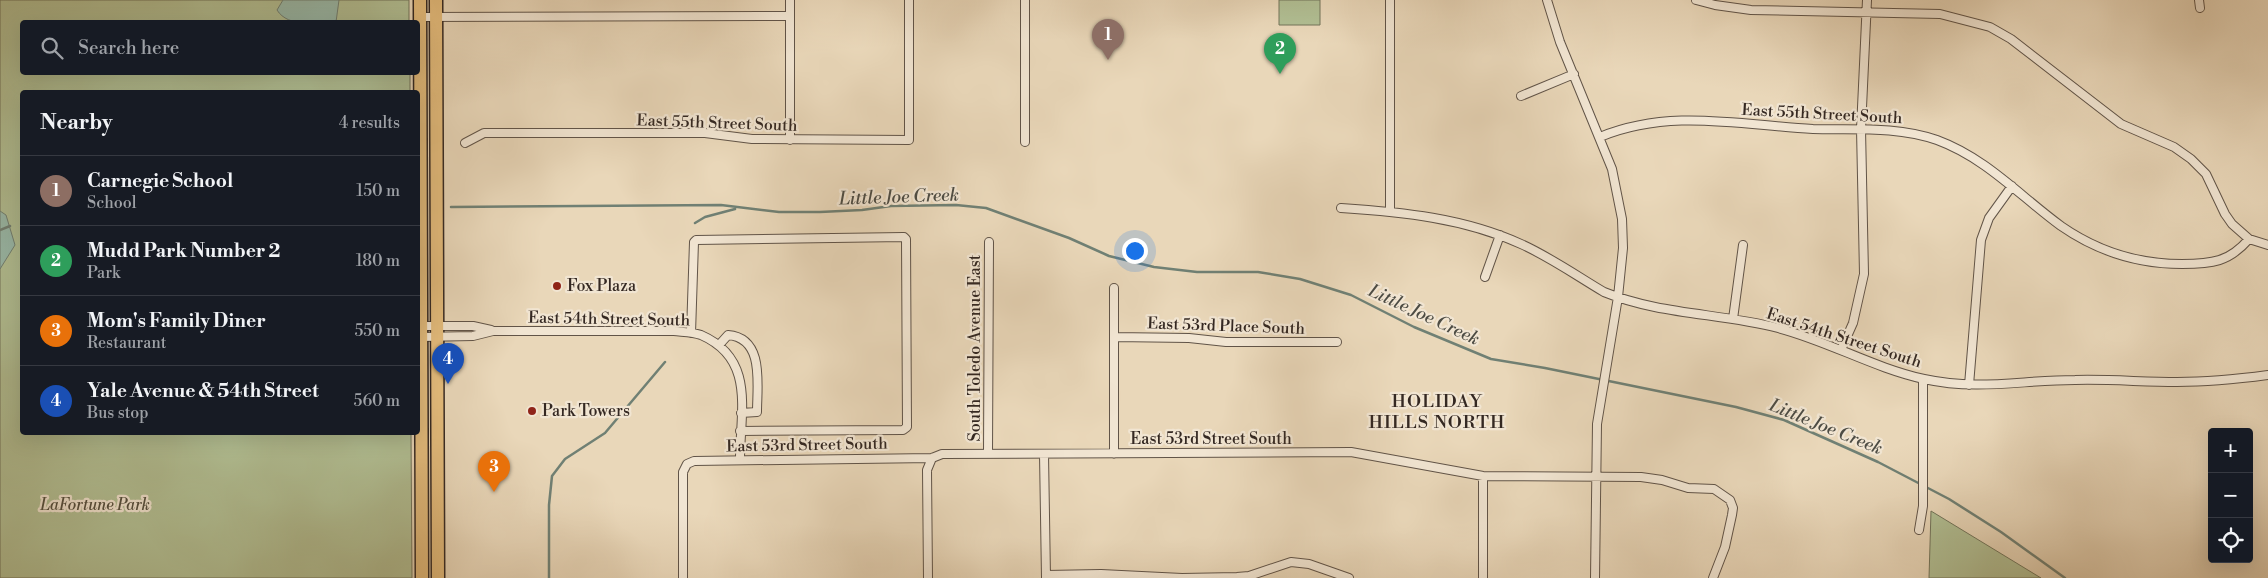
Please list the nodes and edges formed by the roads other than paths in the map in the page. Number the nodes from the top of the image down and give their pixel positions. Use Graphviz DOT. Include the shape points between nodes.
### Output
graph roads {
  1 [pos="420,0"];
  2 [pos="436,0"];
  3 [pos="790,0"];
  4 [pos="909,0"];
  5 [pos="1025,0"];
  6 [pos="1390,0"];
  7 [pos="1548,0"];
  8 [pos="1696,0"];
  9 [pos="1867,0"];
  10 [pos="1866,12"];
  11 [pos="790,16"];
  12 [pos="420,17"];
  13 [pos="436,17"];
  14 [pos="1574,74"];
  15 [pos="1521,96"];
  16 [pos="1861,129"];
  17 [pos="1600,137"];
  18 [pos="790,140"];
  19 [pos="465,142"];
  20 [pos="1025,142"];
  21 [pos="2012,186"];
  22 [pos="1341,208"];
  23 [pos="1390,211"];
  24 [pos="1500,236"];
  25 [pos="2249,238"];
  26 [pos="990,242"];
  27 [pos="1743,245"];
  28 [pos="2268,245"];
  29 [pos="1486,277"];
  30 [pos="1114,288"];
  31 [pos="1618,297"];
  32 [pos="1733,319"];
  33 [pos="437,331"];
  34 [pos="421,332"];
  35 [pos="691,333"];
  36 [pos="1114,337"];
  37 [pos="1337,342"];
  38 [pos="719,345"];
  39 [pos="1841,350"];
  40 [pos="2268,375"];
  41 [pos="1923,379"];
  42 [pos="1968,385"];
  43 [pos="741,413"];
  44 [pos="740,431"];
  45 [pos="988,454"];
  46 [pos="1044,454"];
  47 [pos="1114,454"];
  48 [pos="932,458"];
  49 [pos="740,460"];
  50 [pos="1483,476"];
  51 [pos="1597,476"];
  52 [pos="1919,530"];
  53 [pos="1046,577"];
  54 [pos="422,578"];
  55 [pos="438,578"];
  56 [pos="683,578"];
  57 [pos="928,578"];
  58 [pos="1349,578"];
  59 [pos="1483,578"];
  60 [pos="1595,578"];
  61 [pos="1713,578"];
  1 -- 12 [label="main road"];
  2 -- 13 [label="main road"];
  3 -- 11 [label="street"];
  4 -- 18 [label="street, East 55th Street South" via="909,140"];
  5 -- 20 [label="street"];
  6 -- 23 [label="street"];
  7 -- 14 [label="street" via="1560,42"];
  8 -- 10 [label="street" via="1751,10"];
  9 -- 10 [label="street"];
  10 -- 16 [label="street"];
  10 -- 25 [label="street" via="1940,14 1990,27 2012,39 2121,124 2174,147 2191,159 2206,174 2232,224"];
  11 -- 13 [label="street"];
  11 -- 18 [label="street"];
  12 -- 13 [label="street"];
  12 -- 34 [label="main road"];
  13 -- 33 [label="main road"];
  14 -- 15 [label="street"];
  14 -- 17 [label="street"];
  16 -- 17 [label="street, East 55th Street South" via="1779,127 1686,119 1639,125"];
  16 -- 21 [label="street, East 55th Street South" via="1900,132 1938,141 1983,163"];
  16 -- 39 [label="street" via="1864,274 1853,323"];
  17 -- 31 [label="street" via="1612,169 1622,219"];
  18 -- 19 [label="street, East 55th Street South" via="705,133 484,133"];
  21 -- 25 [label="street, East 55th Street South" via="2075,234 2110,252 2139,260 2170,264 2219,261 2234,254"];
  21 -- 42 [label="street" via="1989,218 1981,240"];
  22 -- 23 [label="street, East 54th Street South"];
  23 -- 24 [label="street, East 54th Street South" via="1462,223"];
  24 -- 29 [label="street"];
  24 -- 31 [label="street, East 54th Street South"];
  25 -- 28 [label="street"];
  26 -- 45 [label="street, South Toledo Avenue East"];
  27 -- 32 [label="street"];
  30 -- 36 [label="street"];
  31 -- 32 [label="street, East 54th Street South" via="1661,308"];
  31 -- 51 [label="street" via="1598,424"];
  32 -- 39 [label="street, East 54th Street South" via="1778,328"];
  33 -- 34 [label="street, East 54th Street South"];
  33 -- 35 [label="street, East 54th Street South" via="473,336 493,331"];
  33 -- 55 [label="main road"];
  34 -- 54 [label="main road"];
  35 -- 38 [label="street, East 54th Street South"];
  35 -- 44 [label="street" via="693,248 696,240 906,239 907,427 902,430"];
  36 -- 37 [label="street, East 53rd Place South"];
  36 -- 47 [label="street"];
  38 -- 43 [label="street, East 54th Street South" via="734,362 741,378"];
  38 -- 43 [label="street" via="728,335 737,336 755,353 757,412"];
  39 -- 41 [label="street, East 54th Street South"];
  40 -- 42 [label="street, East 54th Street South" via="2193,382 2074,380 2001,386"];
  41 -- 42 [label="street, East 54th Street South"];
  41 -- 52 [label="street" via="1923,506"];
  43 -- 44 [label="street, East 54th Street South"];
  44 -- 49 [label="street, East 54th Street South"];
  45 -- 46 [label="street, East 53rd Street South"];
  45 -- 48 [label="street, East 53rd Street South" via="942,454"];
  46 -- 47 [label="street, East 53rd Street South"];
  46 -- 53 [label="street"];
  47 -- 50 [label="street, East 53rd Street South" via="1351,452"];
  48 -- 49 [label="street, East 53rd Street South"];
  48 -- 57 [label="street" via="927,470"];
  49 -- 56 [label="street, East 53rd Street South" via="694,460 687,464 684,472"];
  50 -- 51 [label="street, East 53rd Street South"];
  50 -- 59 [label="street"];
  51 -- 60 [label="street"];
  51 -- 61 [label="street, East 53rd Street South" via="1653,478 1688,488 1714,489 1730,500 1732,515 1725,547"];
  53 -- 58 [label="street" via="1101,574 1237,578 1292,562 1309,564"];
}
